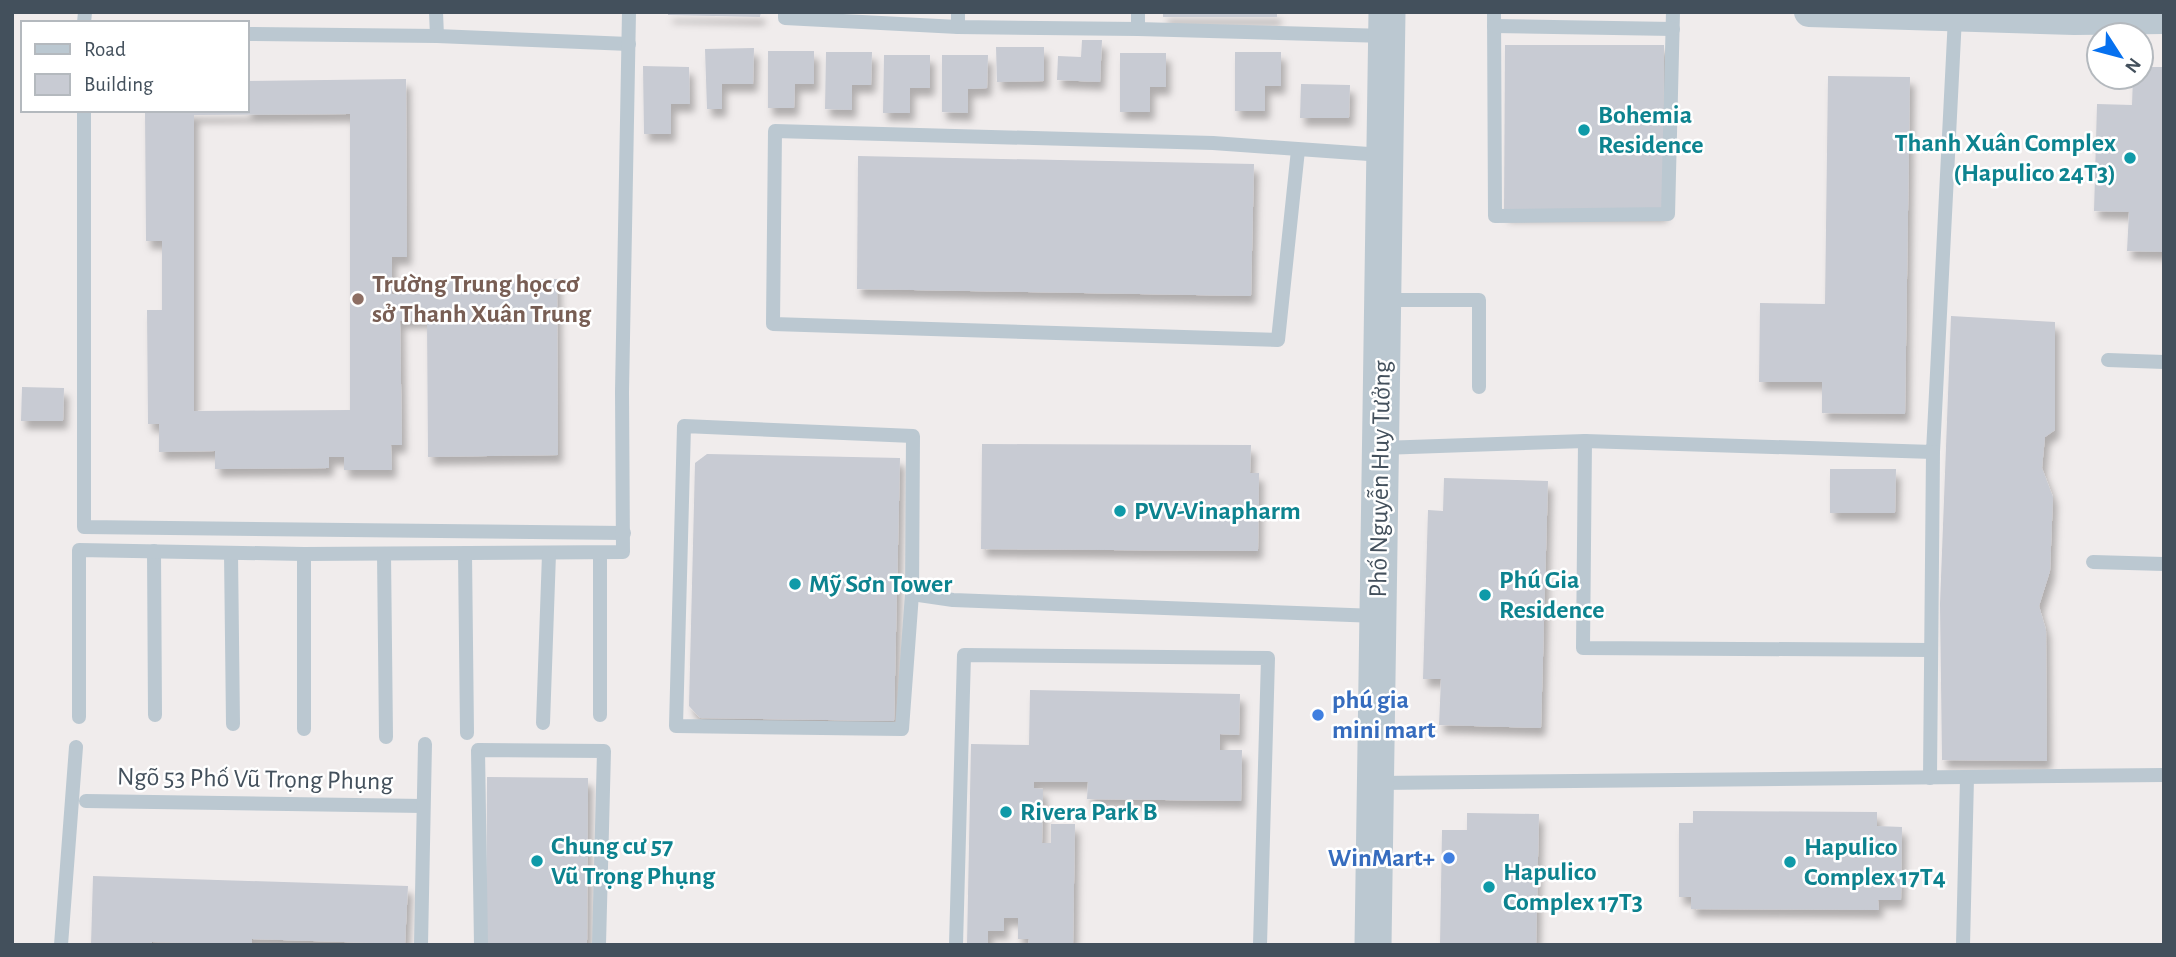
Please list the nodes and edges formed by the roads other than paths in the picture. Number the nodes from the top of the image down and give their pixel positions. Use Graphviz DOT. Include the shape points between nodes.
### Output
graph roads {
  1 [pos="436,12"];
  2 [pos="629,12"];
  3 [pos="785,12"];
  4 [pos="1138,12"];
  5 [pos="1673,12"];
  6 [pos="1809,12"];
  7 [pos="1955,17"];
  8 [pos="958,19"];
  9 [pos="1494,19"];
  10 [pos="2164,19"];
  11 [pos="1387,24"];
  12 [pos="1138,29"];
  13 [pos="1673,29"];
  14 [pos="248,34"];
  15 [pos="437,36"];
  16 [pos="629,44"];
  17 [pos="84,112"];
  18 [pos="1298,150"];
  19 [pos="1385,156"];
  20 [pos="1383,300"];
  21 [pos="2108,360"];
  22 [pos="2164,362"];
  23 [pos="1479,387"];
  24 [pos="1586,441"];
  25 [pos="1381,448"];
  26 [pos="1933,452"];
  27 [pos="624,533"];
  28 [pos="154,551"];
  29 [pos="231,553"];
  30 [pos="465,553"];
  31 [pos="600,553"];
  32 [pos="304,554"];
  33 [pos="384,554"];
  34 [pos="548,554"];
  35 [pos="2094,562"];
  36 [pos="2164,564"];
  37 [pos="912,594"];
  38 [pos="1378,616"];
  39 [pos="1931,650"];
  40 [pos="155,715"];
  41 [pos="600,715"];
  42 [pos="79,717"];
  43 [pos="543,723"];
  44 [pos="233,724"];
  45 [pos="304,729"];
  46 [pos="467,733"];
  47 [pos="386,737"];
  48 [pos="425,744"];
  49 [pos="76,747"];
  50 [pos="2164,775"];
  51 [pos="1930,778"];
  52 [pos="1967,778"];
  53 [pos="1376,783"];
  54 [pos="86,800"];
  55 [pos="424,806"];
  56 [pos="61,945"];
  57 [pos="421,945"];
  58 [pos="481,945"];
  59 [pos="599,945"];
  60 [pos="956,945"];
  61 [pos="1260,945"];
  62 [pos="1373,945"];
  63 [pos="1963,945"];
  1 -- 15 [label="lane"];
  2 -- 16 [label="lane"];
  3 -- 8 [label="lane" via="785,18"];
  4 -- 12 [label="lane"];
  5 -- 13 [label="lane"];
  6 -- 7 [label="street"];
  7 -- 10 [label="street"];
  7 -- 26 [label="lane"];
  8 -- 12 [label="lane"];
  9 -- 13 [label="lane"];
  9 -- 13 [label="lane" via="1495,216 1668,214"];
  11 -- 12 [label="lane"];
  11 -- 19 [label="street, Phố Nguyễn Huy Tưởng"];
  14 -- 15 [label="lane"];
  15 -- 16 [label="lane"];
  16 -- 27 [label="lane"];
  17 -- 27 [label="lane" via="84,527"];
  18 -- 18 [label="lane" via="1213,143 775,131 773,324 1278,340"];
  18 -- 19 [label="lane"];
  19 -- 20 [label="street, Phố Nguyễn Huy Tưởng"];
  20 -- 23 [label="lane" via="1479,300"];
  20 -- 25 [label="street, Phố Nguyễn Huy Tưởng"];
  21 -- 22 [label="lane"];
  24 -- 25 [label="lane"];
  24 -- 26 [label="lane"];
  24 -- 39 [label="lane" via="1583,648"];
  25 -- 38 [label="street, Phố Nguyễn Huy Tưởng"];
  26 -- 39 [label="lane"];
  27 -- 31 [label="lane" via="623,552"];
  28 -- 29 [label="lane"];
  28 -- 40 [label="lane"];
  28 -- 42 [label="lane" via="79,550"];
  29 -- 32 [label="lane"];
  29 -- 44 [label="lane"];
  30 -- 33 [label="lane"];
  30 -- 34 [label="lane"];
  30 -- 46 [label="lane"];
  31 -- 34 [label="lane"];
  31 -- 41 [label="lane"];
  32 -- 33 [label="lane"];
  32 -- 45 [label="lane"];
  33 -- 47 [label="lane"];
  34 -- 43 [label="lane"];
  35 -- 36 [label="lane"];
  37 -- 37 [label="lane" via="913,436 684,426 676,726 902,729"];
  37 -- 38 [label="lane" via="953,600"];
  38 -- 53 [label="street, Phố Nguyễn Huy Tưởng"];
  39 -- 51 [label="lane"];
  48 -- 55 [label="lane, Ngõ 53 Phố Vũ Trọng Phụng"];
  49 -- 56 [label="lane"];
  50 -- 52 [label="lane"];
  51 -- 52 [label="lane"];
  51 -- 53 [label="lane"];
  52 -- 63 [label="lane"];
  53 -- 62 [label="street, Phố Nguyễn Huy Tưởng"];
  54 -- 55 [label="lane, Ngõ 53 Phố Vũ Trọng Phụng"];
  55 -- 57 [label="lane, Ngõ 53 Phố Vũ Trọng Phụng"];
  58 -- 59 [label="lane" via="478,750 604,751"];
  60 -- 61 [label="lane" via="964,654 1268,658"];
}
